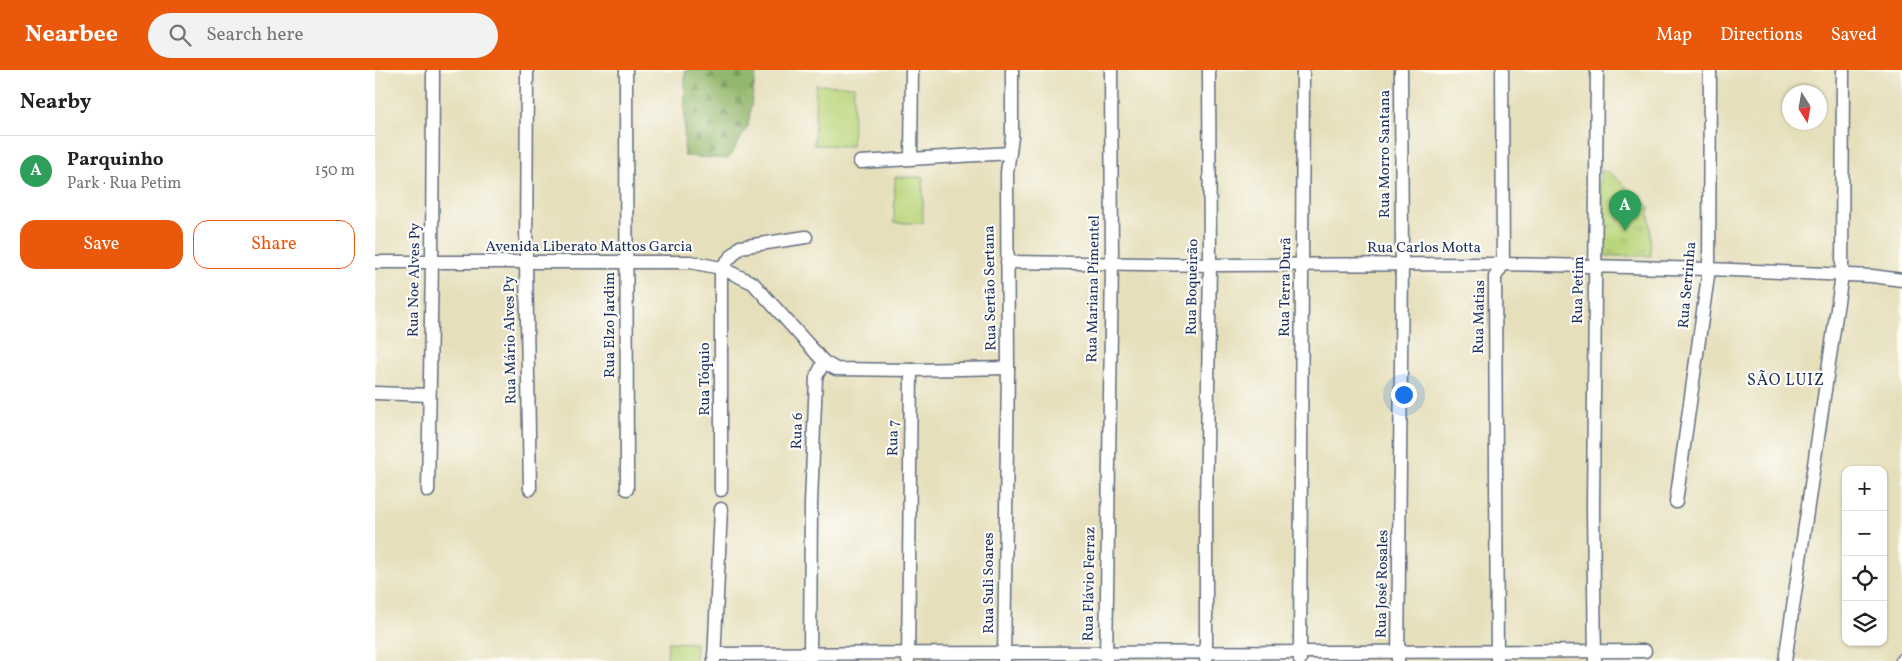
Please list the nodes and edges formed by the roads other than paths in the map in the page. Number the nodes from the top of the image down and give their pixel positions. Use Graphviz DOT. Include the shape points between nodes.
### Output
graph roads {
  1 [pos="433,70"];
  2 [pos="527,70"];
  3 [pos="626,70"];
  4 [pos="912,70"];
  5 [pos="1012,70"];
  6 [pos="1111,70"];
  7 [pos="1209,70"];
  8 [pos="1303,70"];
  9 [pos="1401,70"];
  10 [pos="1502,70"];
  11 [pos="1597,70"];
  12 [pos="1710,70"];
  13 [pos="1843,70"];
  14 [pos="1010,153"];
  15 [pos="911,158"];
  16 [pos="860,162"];
  17 [pos="807,237"];
  18 [pos="375,262"];
  19 [pos="432,262"];
  20 [pos="526,262"];
  21 [pos="1007,262"];
  22 [pos="625,263"];
  23 [pos="1112,264"];
  24 [pos="1303,264"];
  25 [pos="1402,264"];
  26 [pos="1503,264"];
  27 [pos="1210,265"];
  28 [pos="1596,267"];
  29 [pos="721,268"];
  30 [pos="1709,270"];
  31 [pos="1841,275"];
  32 [pos="1902,280"];
  33 [pos="824,362"];
  34 [pos="1008,368"];
  35 [pos="911,370"];
  36 [pos="375,394"];
  37 [pos="429,394"];
  38 [pos="530,489"];
  39 [pos="627,489"];
  40 [pos="721,490"];
  41 [pos="428,491"];
  42 [pos="1677,502"];
  43 [pos="1005,505"];
  44 [pos="1108,507"];
  45 [pos="1401,507"];
  46 [pos="721,509"];
  47 [pos="1645,651"];
  48 [pos="1497,656"];
  49 [pos="1595,656"];
  50 [pos="1005,657"];
  51 [pos="1106,657"];
  52 [pos="1206,657"];
  53 [pos="1300,657"];
  54 [pos="1398,657"];
  55 [pos="714,658"];
  56 [pos="810,658"];
  57 [pos="908,658"];
  58 [pos="1785,661"];
  1 -- 19 [label="street, Rua Noe Alves Py"];
  2 -- 20 [label="street, Rua Mário Alves Py"];
  3 -- 22 [label="street, Rua Elzo Jardim"];
  4 -- 15 [label="street"];
  5 -- 14 [label="street, Rua Sertão Sertana"];
  6 -- 23 [label="street, Rua Mariana Pímentel"];
  7 -- 27 [label="street, Rua Boqueirão"];
  8 -- 24 [label="street, Rua Terra Durã"];
  9 -- 25 [label="street, Rua Morro Santana"];
  10 -- 26 [label="street, Rua Matias"];
  11 -- 28 [label="street, Rua Petim"];
  12 -- 30 [label="street, Rua Serrinha"];
  13 -- 31 [label="street"];
  14 -- 15 [label="street"];
  14 -- 21 [label="street, Rua Sertão Sertana"];
  15 -- 16 [label="street"];
  17 -- 29 [label="street" via="740,247"];
  18 -- 19 [label="street, Avenida Liberato Mattos Garcia"];
  19 -- 20 [label="street, Avenida Liberato Mattos Garcia"];
  19 -- 37 [label="street, Rua Noe Alves Py"];
  20 -- 22 [label="street, Avenida Liberato Mattos Garcia"];
  20 -- 38 [label="street, Rua Mário Alves Py"];
  21 -- 23 [label="street, Rua Carlos Motta"];
  21 -- 34 [label="street, Rua Sertão Sertana"];
  22 -- 29 [label="street, Avenida Liberato Mattos Garcia" via="690,262"];
  22 -- 39 [label="street, Rua Elzo Jardim"];
  23 -- 27 [label="street, Rua Carlos Motta"];
  23 -- 44 [label="street, Rua Mariana Pímentel"];
  24 -- 25 [label="street, Rua Carlos Motta"];
  24 -- 27 [label="street, Rua Carlos Motta"];
  24 -- 53 [label="street, Rua Terra Durã"];
  25 -- 26 [label="street, Rua Carlos Motta"];
  25 -- 45 [label="street, Rua Morro Santana"];
  26 -- 28 [label="street, Rua Carlos Motta"];
  26 -- 48 [label="street, Rua Matias" via="1495,277"];
  27 -- 52 [label="street, Rua Boqueirão"];
  28 -- 30 [label="street, Rua Carlos Motta"];
  28 -- 49 [label="street, Rua Petim"];
  29 -- 33 [label="street, Avenida Liberato Mattos Garcia" via="753,283"];
  29 -- 40 [label="street, Rua Tóquio"];
  30 -- 31 [label="street, Rua Carlos Motta"];
  30 -- 42 [label="street, Rua Serrinha"];
  31 -- 32 [label="street, Rua Carlos Motta"];
  31 -- 58 [label="street"];
  33 -- 35 [label="street" via="836,369"];
  33 -- 56 [label="street, Rua 6" via="816,377"];
  34 -- 35 [label="street"];
  34 -- 43 [label="street, Rua Sertão Sertana"];
  35 -- 57 [label="street, Rua 7"];
  36 -- 37 [label="street"];
  37 -- 41 [label="street, Rua Noe Alves Py"];
  43 -- 50 [label="street, Rua Suli Soares"];
  44 -- 51 [label="street, Rua Flávio Ferraz"];
  45 -- 54 [label="street, Rua José Rosales"];
  46 -- 55 [label="street"];
  47 -- 49 [label="street"];
  48 -- 49 [label="street"];
  48 -- 54 [label="street"];
  50 -- 51 [label="street"];
  50 -- 57 [label="street"];
  51 -- 52 [label="street"];
  52 -- 53 [label="street"];
  53 -- 54 [label="street"];
  55 -- 56 [label="street"];
  56 -- 57 [label="street"];
}
